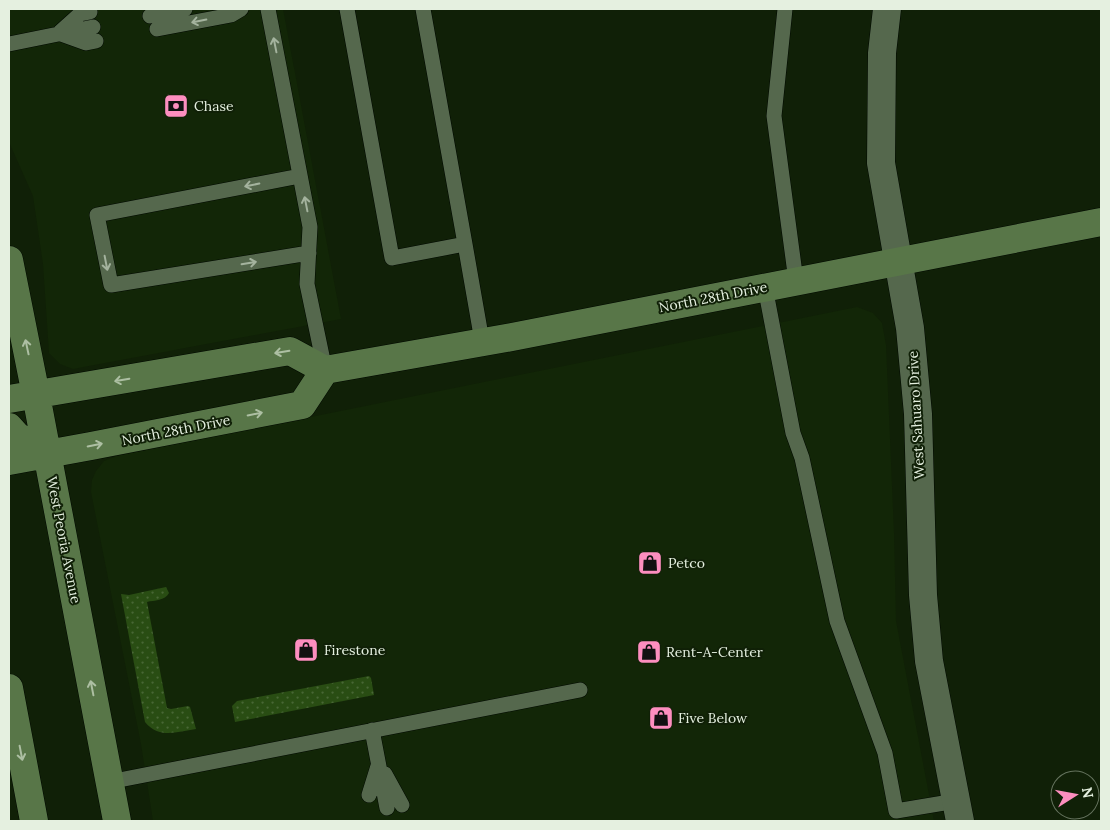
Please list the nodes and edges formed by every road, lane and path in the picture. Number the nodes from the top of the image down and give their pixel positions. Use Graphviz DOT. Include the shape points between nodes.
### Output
graph roads {
  1 [pos="72,9"];
  2 [pos="185,9"];
  3 [pos="241,9"];
  4 [pos="268,9"];
  5 [pos="348,9"];
  6 [pos="422,9"];
  7 [pos="784,9"];
  8 [pos="887,9"];
  9 [pos="59,33"];
  10 [pos="9,44"];
  11 [pos="300,176"];
  12 [pos="1101,222"];
  13 [pos="465,244"];
  14 [pos="309,253"];
  15 [pos="9,260"];
  16 [pos="898,260"];
  17 [pos="796,280"];
  18 [pos="765,286"];
  19 [pos="482,341"];
  20 [pos="325,370"];
  21 [pos="36,395"];
  22 [pos="9,400"];
  23 [pos="9,427"];
  24 [pos="47,454"];
  25 [pos="9,461"];
  26 [pos="9,688"];
  27 [pos="580,690"];
  28 [pos="372,730"];
  29 [pos="379,764"];
  30 [pos="109,782"];
  31 [pos="369,795"];
  32 [pos="395,806"];
  33 [pos="958,811"];
  34 [pos="897,816"];
  35 [pos="34,821"];
  36 [pos="117,821"];
  1 -- 9 [label="lane"];
  3 -- 2 [label="lane, one-way" via="231,15 154,22"];
  11 -- 4 [label="lane, one-way"];
  5 -- 13 [label="lane" via="392,258"];
  6 -- 13 [label="lane"];
  7 -- 17 [label="lane" via="774,116"];
  8 -- 16 [label="street, West Sahuaro Drive" via="882,53 881,164"];
  9 -- 9 [label="lane" via="86,43 93,27 80,14"];
  9 -- 10 [label="lane"];
  14 -- 11 [label="lane, one-way" via="310,227"];
  11 -- 14 [label="lane, one-way" via="96,215 111,285"];
  12 -- 16 [label="street, North 28th Drive"];
  13 -- 19 [label="lane"];
  14 -- 20 [label="lane" via="307,284"];
  21 -- 15 [label="street, West Peoria Avenue, one-way"];
  16 -- 17 [label="street, North 28th Drive"];
  16 -- 33 [label="street, West Sahuaro Drive" via="910,328 918,414 923,595 929,661"];
  17 -- 18 [label="street, North 28th Drive"];
  18 -- 19 [label="street, North 28th Drive"];
  18 -- 34 [label="lane" via="794,433 837,621 885,753"];
  19 -- 20 [label="street, North 28th Drive"];
  20 -- 21 [label="street, one-way" via="290,350"];
  24 -- 20 [label="street, North 28th Drive, one-way" via="302,404"];
  21 -- 22 [label="street"];
  21 -- 24 [label="street, West Peoria Avenue"];
  23 -- 24 [label="street" via="17,436"];
  24 -- 25 [label="street, North 28th Drive"];
  30 -- 24 [label="street, West Peoria Avenue, one-way"];
  26 -- 35 [label="street, one-way"];
  27 -- 28 [label="lane"];
  28 -- 29 [label="lane"];
  28 -- 30 [label="lane"];
  29 -- 31 [label="lane"];
  29 -- 32 [label="lane"];
  30 -- 36 [label="street, West Peoria Avenue"];
  33 -- 34 [label="lane"];
}
